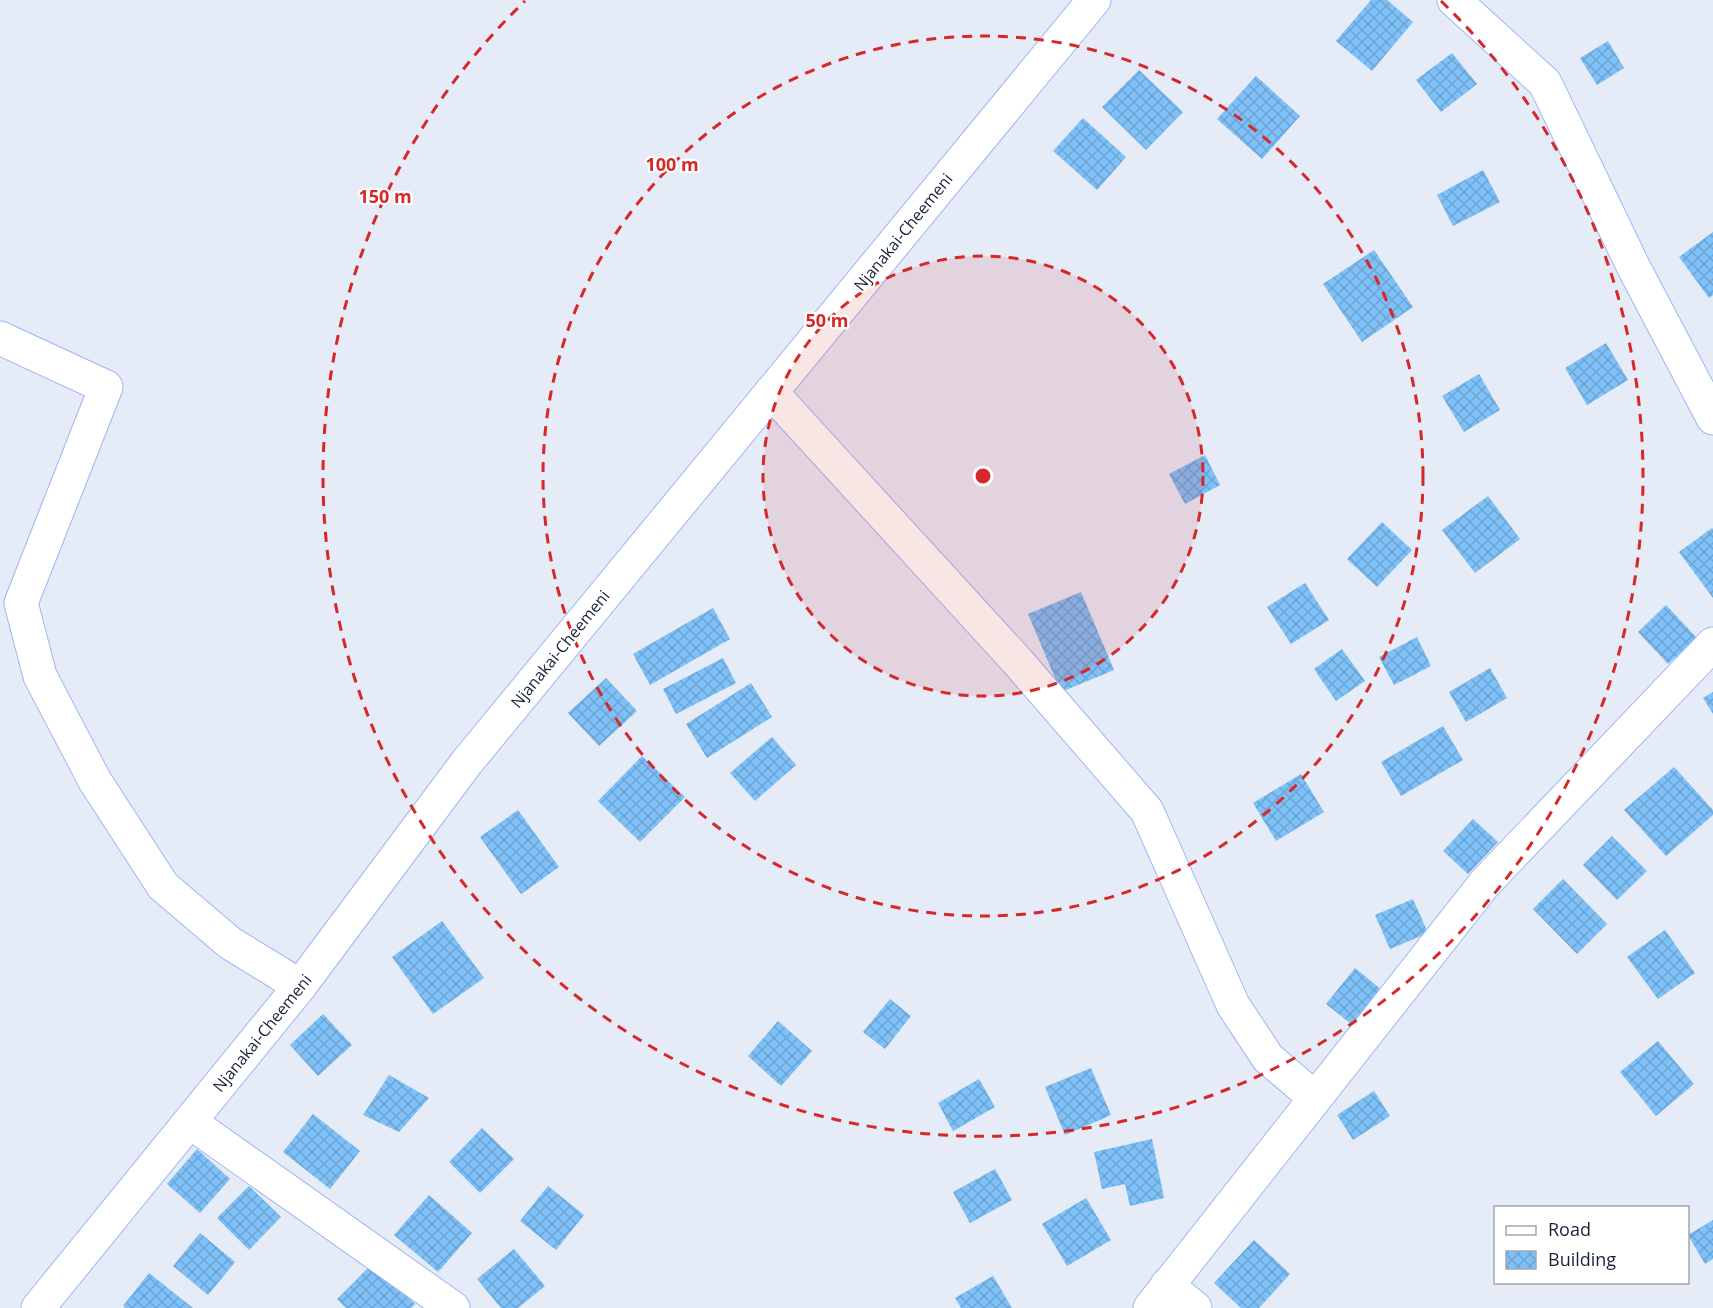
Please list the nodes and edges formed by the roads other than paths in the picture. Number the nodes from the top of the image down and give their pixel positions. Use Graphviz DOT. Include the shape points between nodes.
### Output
graph roads {
  1 [pos="1094,0"];
  2 [pos="1454,0"];
  3 [pos="0,338"];
  4 [pos="771,392"];
  5 [pos="1713,418"];
  6 [pos="1713,644"];
  7 [pos="300,986"];
  8 [pos="1316,1098"];
  9 [pos="190,1122"];
  10 [pos="1159,1297"];
  11 [pos="38,1308"];
  12 [pos="453,1308"];
  13 [pos="1195,1308"];
  1 -- 4 [label="street, Njanakai-Cheemeni"];
  2 -- 5 [label="street" via="1545,83 1634,268"];
  3 -- 7 [label="street" via="106,387 21,603 40,676 95,781 163,886 230,943"];
  4 -- 7 [label="street, Njanakai-Cheemeni" via="467,762"];
  4 -- 8 [label="street" via="1018,662 1147,811 1233,1005 1268,1058"];
  6 -- 8 [label="street" via="1485,883"];
  7 -- 9 [label="street, Njanakai-Cheemeni"];
  8 -- 10 [label="street"];
  9 -- 11 [label="street, Njanakai-Cheemeni"];
  9 -- 12 [label="street"];
  10 -- 13 [label="street"];
}
